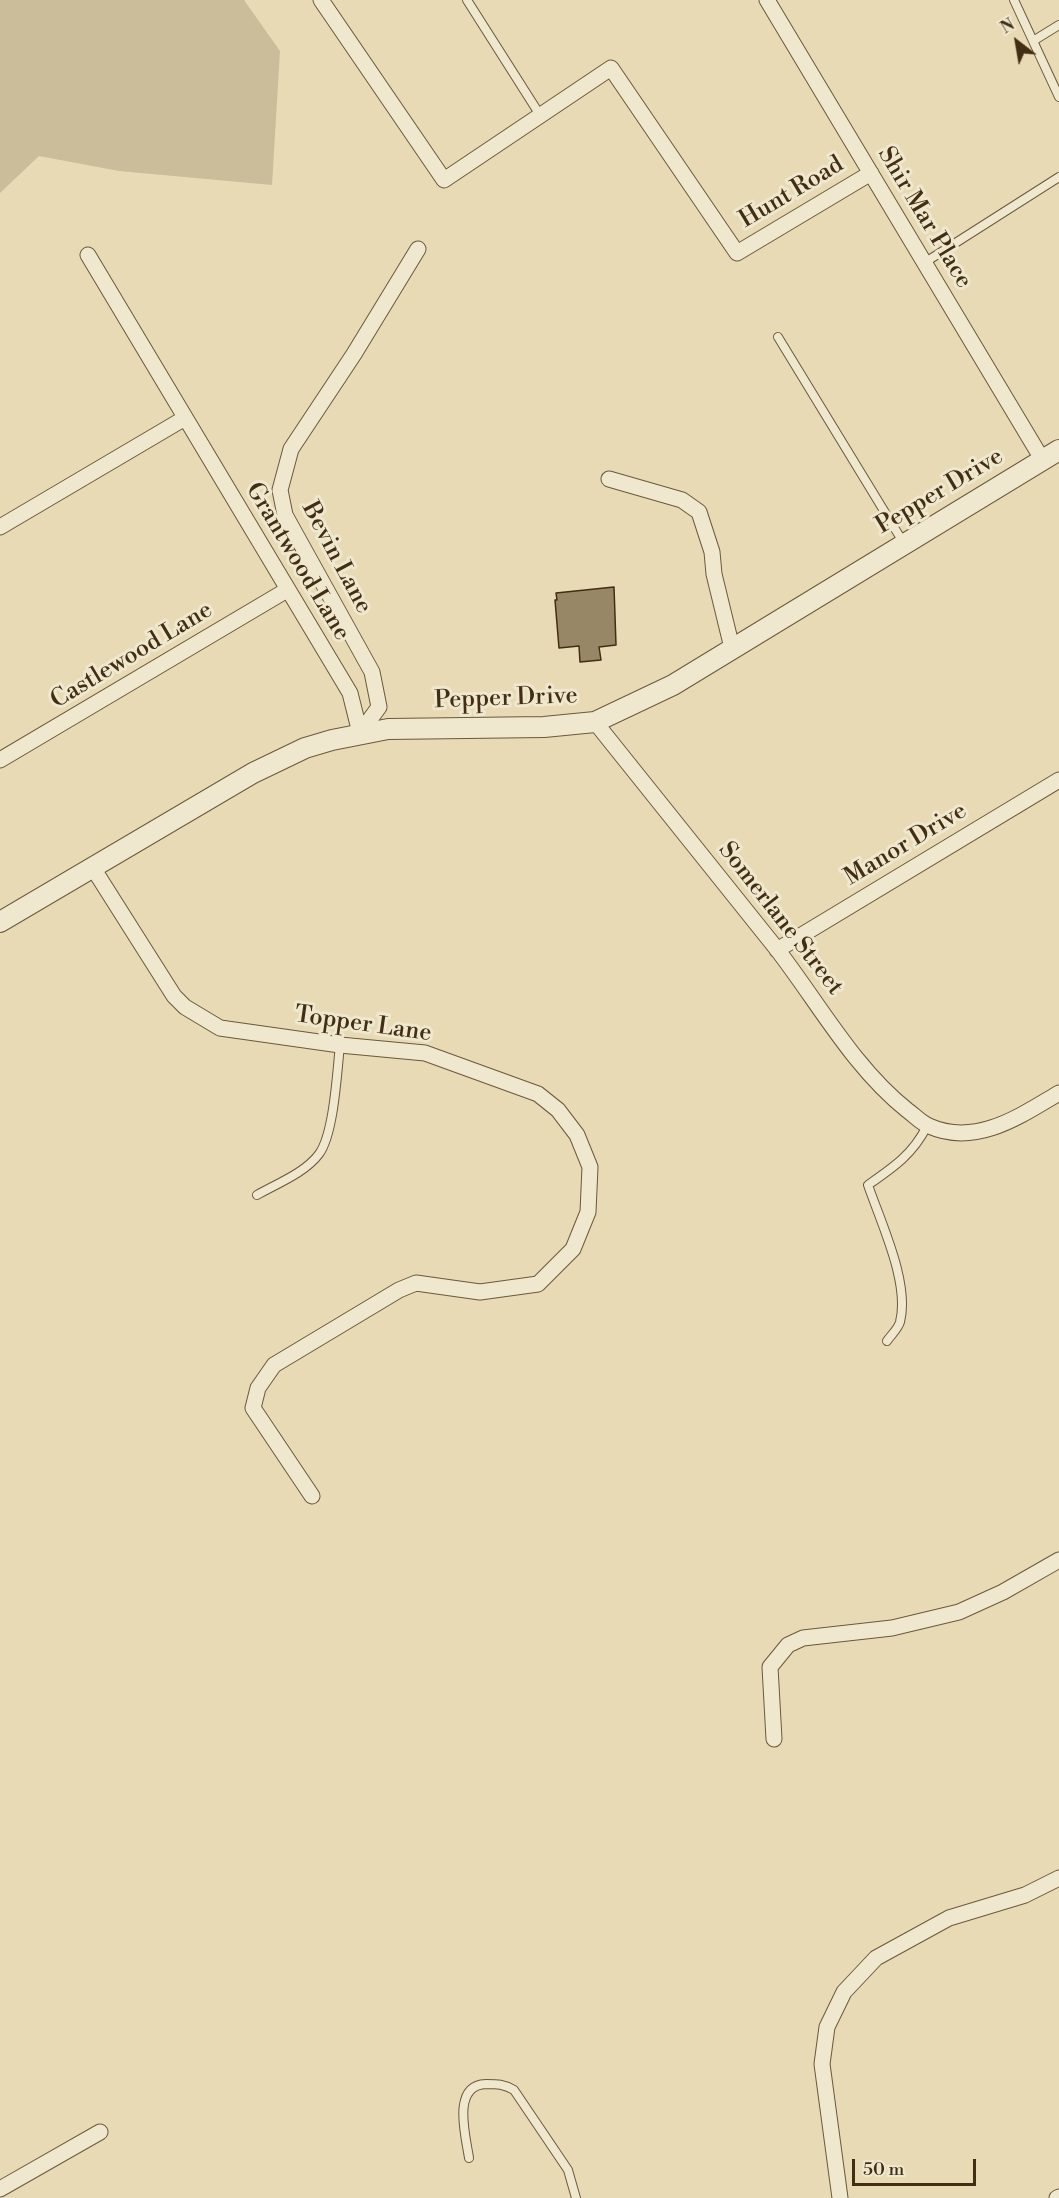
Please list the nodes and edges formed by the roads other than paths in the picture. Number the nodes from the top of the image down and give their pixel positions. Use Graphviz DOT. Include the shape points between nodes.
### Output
graph roads {
  1 [pos="321,0"];
  2 [pos="467,0"];
  3 [pos="767,0"];
  4 [pos="1014,0"];
  5 [pos="1059,25"];
  6 [pos="1033,41"];
  7 [pos="1059,97"];
  8 [pos="540,115"];
  9 [pos="871,173"];
  10 [pos="1059,177"];
  11 [pos="418,249"];
  12 [pos="88,255"];
  13 [pos="924,262"];
  14 [pos="778,337"];
  15 [pos="185,418"];
  16 [pos="1051,455"];
  17 [pos="609,479"];
  18 [pos="0,527"];
  19 [pos="904,544"];
  20 [pos="287,590"];
  21 [pos="732,648"];
  22 [pos="595,722"];
  23 [pos="360,733"];
  24 [pos="0,760"];
  25 [pos="1059,780"];
  26 [pos="93,868"];
  27 [pos="0,922"];
  28 [pos="777,950"];
  29 [pos="340,1045"];
  30 [pos="1059,1093"];
  31 [pos="934,1128"];
  32 [pos="257,1195"];
  33 [pos="887,1341"];
  34 [pos="312,1496"];
  35 [pos="1059,1560"];
  36 [pos="774,1739"];
  37 [pos="1059,1878"];
  38 [pos="100,2132"];
  39 [pos="469,2158"];
  40 [pos="0,2189"];
  41 [pos="576,2198"];
  42 [pos="840,2198"];
  1 -- 8 [label="street" via="444,180"];
  2 -- 8 [label="lane"];
  3 -- 9 [label="street, Shir Mar Place"];
  4 -- 6 [label="lane"];
  5 -- 6 [label="lane"];
  6 -- 7 [label="lane"];
  8 -- 9 [label="street, Hunt Road" via="611,68 737,253"];
  9 -- 13 [label="street, Shir Mar Place"];
  10 -- 13 [label="lane"];
  11 -- 23 [label="street, Bevin Lane" via="291,449 280,490 285,515 372,672 379,707"];
  12 -- 15 [label="street, Grantwood Lane"];
  13 -- 16 [label="street, Shir Mar Place"];
  14 -- 19 [label="lane"];
  15 -- 18 [label="street"];
  15 -- 20 [label="street, Grantwood Lane"];
  16 -- 19 [label="street, Pepper Drive"];
  17 -- 21 [label="street" via="682,500 699,512 712,552"];
  19 -- 21 [label="street, Pepper Drive"];
  20 -- 23 [label="street, Grantwood Lane" via="350,693"];
  20 -- 24 [label="street, Castlewood Lane"];
  21 -- 22 [label="street, Pepper Drive" via="673,685"];
  22 -- 23 [label="street, Pepper Drive" via="544,727 415,727"];
  22 -- 28 [label="street, Somerlane Street"];
  23 -- 26 [label="street, Pepper Drive" via="278,759"];
  25 -- 28 [label="street, Manor Drive"];
  26 -- 27 [label="street, Pepper Drive"];
  26 -- 29 [label="street, Topper Lane" via="174,996 185,1007 220,1028"];
  28 -- 31 [label="street, Somerlane Street" via="858,1060 895,1101"];
  29 -- 32 [label="lane" via="328,1135 319,1154"];
  29 -- 34 [label="street, Topper Lane" via="424,1052 538,1094 558,1110 577,1135 590,1167 588,1212 573,1249 538,1284 480,1292 416,1283 274,1365 258,1388 253,1408"];
  30 -- 31 [label="street" via="1014,1120 992,1128 967,1132"];
  31 -- 33 [label="lane" via="904,1159 868,1185 897,1268 902,1307 900,1325"];
  35 -- 36 [label="street" via="959,1612 892,1628 802,1638 788,1645 770,1667"];
  37 -- 42 [label="street" via="1025,1895 949,1918 876,1958 844,1992 827,2027 822,2064"];
  38 -- 40 [label="street"];
  39 -- 41 [label="lane" via="462,2108 470,2090 481,2084 504,2084 514,2090 568,2170"];
}
